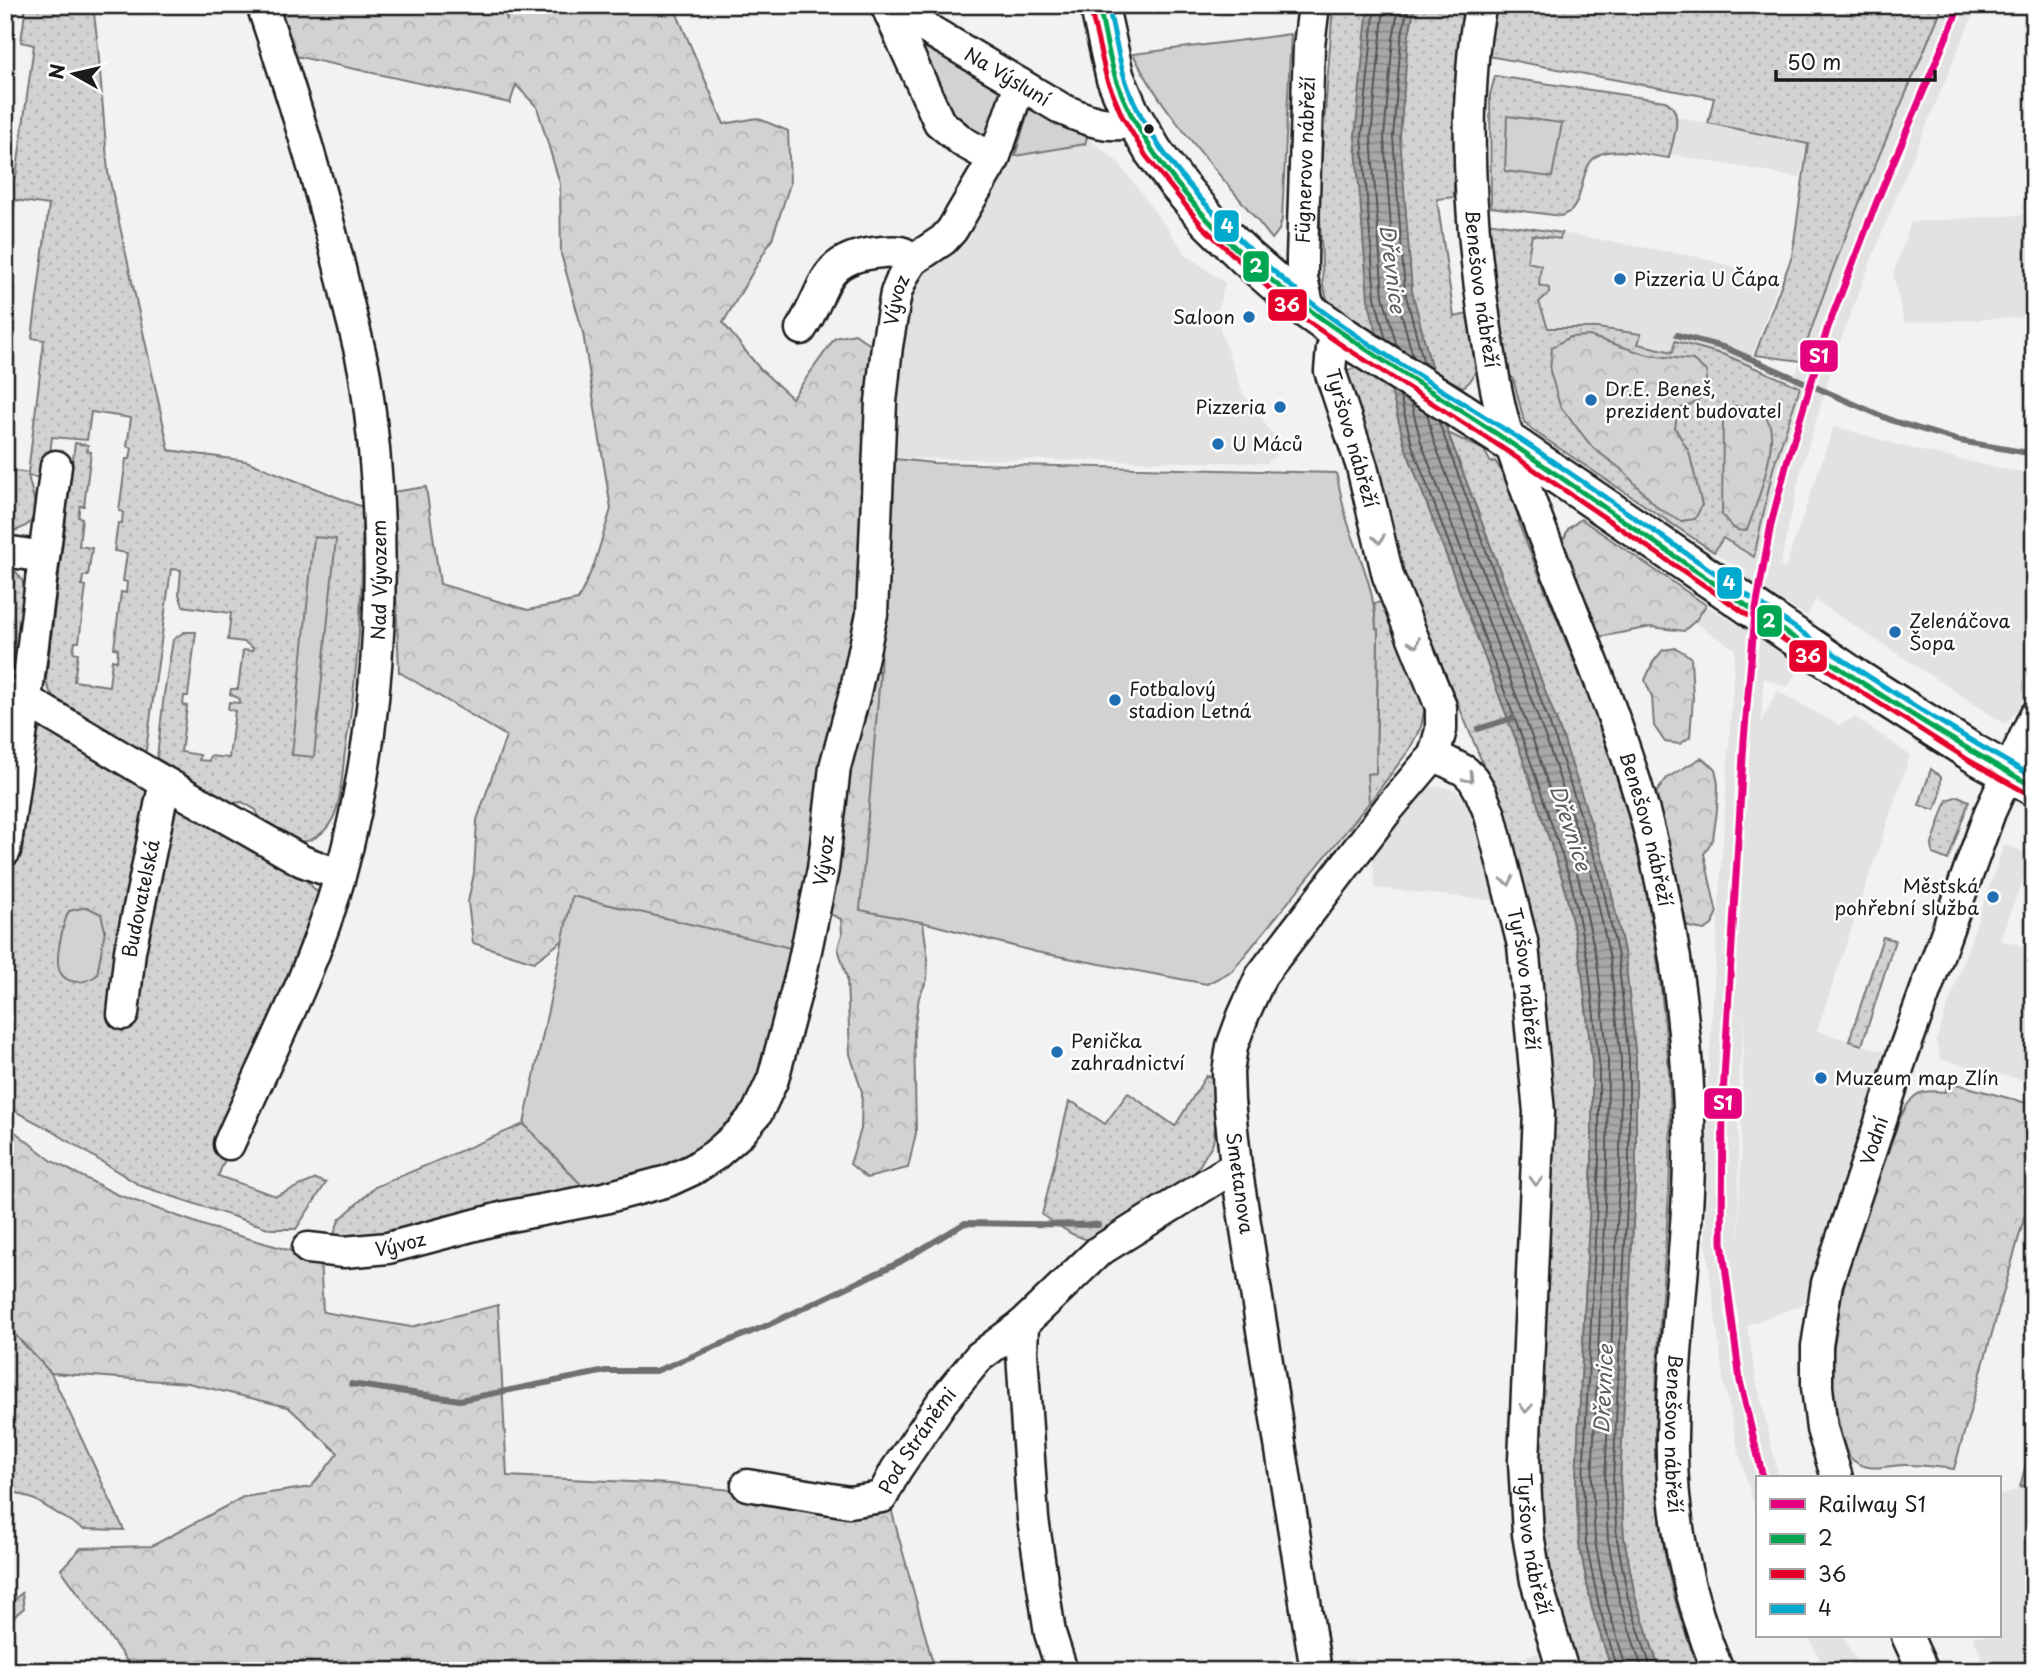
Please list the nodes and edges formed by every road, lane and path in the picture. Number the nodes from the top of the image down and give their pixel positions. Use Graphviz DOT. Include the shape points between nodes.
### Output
graph roads {
  1 [pos="262,5"];
  2 [pos="887,5"];
  3 [pos="1099,5"];
  4 [pos="1314,5"];
  5 [pos="1481,5"];
  6 [pos="1020,84"];
  7 [pos="1135,121"];
  8 [pos="993,159"];
  9 [pos="913,260"];
  10 [pos="1310,313"];
  11 [pos="801,329"];
  12 [pos="1344,336"];
  13 [pos="1502,438"];
  14 [pos="56,466"];
  15 [pos="5,551"];
  16 [pos="44,557"];
  17 [pos="26,700"];
  18 [pos="2034,718"];
  19 [pos="1434,755"];
  20 [pos="2021,781"];
  21 [pos="168,785"];
  22 [pos="5,851"];
  23 [pos="340,875"];
  24 [pos="123,1014"];
  25 [pos="229,1144"];
  26 [pos="1236,1166"];
  27 [pos="308,1248"];
  28 [pos="1023,1324"];
  29 [pos="1836,1476"];
  30 [pos="747,1485"];
  31 [pos="1908,1638"];
  32 [pos="1062,1671"];
  33 [pos="1316,1671"];
  34 [pos="1563,1671"];
  35 [pos="1718,1671"];
  36 [pos="1923,1671"];
  1 -- 23 [label="street, Nad Vývozem" via="334,241 364,374 376,465 381,535 379,618 358,796"];
  2 -- 6 [label="street, Na Výsluní"];
  2 -- 8 [label="street" via="939,122"];
  3 -- 7 [label="main road" via="1115,77"];
  4 -- 10 [label="street, Fügnerovo nábřeží" via="1302,257"];
  5 -- 13 [label="street, Benešovo nábřeží" via="1472,65 1470,210"];
  6 -- 7 [label="street, Na Výsluní" via="1092,121"];
  6 -- 8 [label="street, Vývoz"];
  7 -- 10 [label="main road" via="1176,182 1209,220"];
  8 -- 9 [label="street, Vývoz" via="952,230"];
  9 -- 11 [label="street" via="894,251 867,253 841,263 830,273"];
  9 -- 27 [label="street, Vývoz" via="896,293 887,346 872,614 835,768 823,869 801,974 773,1079 757,1113 715,1155 668,1181 388,1248 344,1252"];
  10 -- 12 [label="main road"];
  12 -- 13 [label="main road"];
  12 -- 19 [label="street, Tyršovo nábřeží, one-way" via="1332,348 1330,371 1362,467 1388,576 1441,708"];
  13 -- 20 [label="main road" via="1857,679"];
  13 -- 35 [label="street, Benešovo nábřeží" via="1611,714 1642,806 1675,959 1689,1109 1689,1164 1671,1439 1687,1579"];
  14 -- 16 [label="street"];
  15 -- 16 [label="street"];
  16 -- 17 [label="street"];
  17 -- 21 [label="street"];
  17 -- 22 [label="street"];
  18 -- 20 [label="street, Vodní"];
  19 -- 26 [label="street, Smetanova" via="1261,976 1232,1046 1228,1073"];
  19 -- 34 [label="street, Tyršovo nábřeží, one-way" via="1465,771 1480,791 1523,945 1539,1112 1524,1461 1528,1534 1536,1581"];
  20 -- 29 [label="street, Vodní" via="1990,812 1902,1056 1828,1283 1817,1346 1817,1387 1822,1429"];
  21 -- 23 [label="street" via="302,861"];
  21 -- 24 [label="street, Budovatelská" via="130,951"];
  23 -- 25 [label="street, Nad Vývozem" via="281,1033"];
  26 -- 28 [label="street, Pod Stráněmi" via="1099,1251"];
  26 -- 33 [label="street, Smetanova"];
  28 -- 30 [label="street, Pod Stráněmi" via="979,1357 942,1402 882,1496 849,1502"];
  28 -- 32 [label="street" via="1032,1519 1050,1633"];
  31 -- 36 [label="street"];
}
